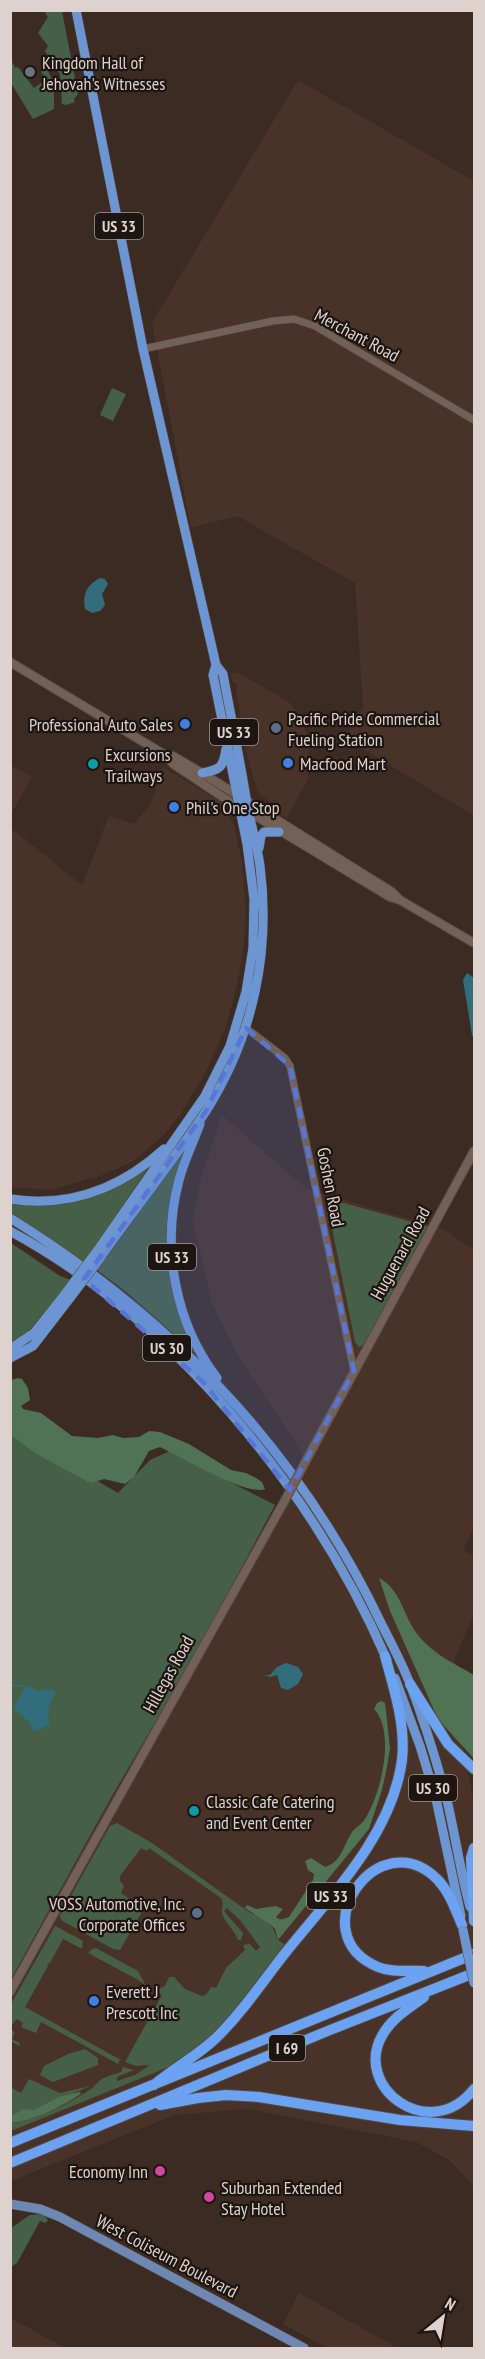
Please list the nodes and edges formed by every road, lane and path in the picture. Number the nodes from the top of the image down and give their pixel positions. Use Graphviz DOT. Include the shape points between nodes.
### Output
graph roads {
  1 [pos="76,10"];
  2 [pos="143,349"];
  3 [pos="474,420"];
  4 [pos="10,662"];
  5 [pos="216,665"];
  6 [pos="227,744"];
  7 [pos="167,756"];
  8 [pos="202,773"];
  9 [pos="236,795"];
  10 [pos="238,807"];
  11 [pos="248,807"];
  12 [pos="279,832"];
  13 [pos="258,856"];
  14 [pos="400,900"];
  15 [pos="474,943"];
  16 [pos="246,1028"];
  17 [pos="206,1111"];
  18 [pos="188,1123"];
  19 [pos="474,1151"];
  20 [pos="10,1199"];
  21 [pos="10,1218"];
  22 [pos="10,1232"];
  23 [pos="10,1238"];
  24 [pos="33,1244"];
  25 [pos="99,1253"];
  26 [pos="68,1296"];
  27 [pos="10,1349"];
  28 [pos="10,1358"];
  29 [pos="354,1371"];
  30 [pos="241,1408"];
  31 [pos="385,1656"];
  32 [pos="410,1684"];
  33 [pos="474,1769"];
  34 [pos="474,1848"];
  35 [pos="474,1921"];
  36 [pos="463,1928"];
  37 [pos="474,1954"];
  38 [pos="430,1971"];
  39 [pos="474,1973"];
  40 [pos="474,1983"];
  41 [pos="435,1988"];
  42 [pos="10,1992"];
  43 [pos="154,2085"];
  44 [pos="474,2089"];
  45 [pos="139,2109"];
  46 [pos="474,2126"];
  47 [pos="10,2142"];
  48 [pos="10,2163"];
  49 [pos="10,2204"];
  50 [pos="304,2349"];
  1 -- 2 [label="highway, US 33"];
  2 -- 3 [label="street, Merchant Road" via="294,319 315,326"];
  2 -- 5 [label="highway, US 33"];
  4 -- 7 [label="main road"];
  5 -- 6 [label="highway, US 33" via="213,675"];
  5 -- 11 [label="highway, US 33" via="223,674"];
  6 -- 8 [label="highway" via="222,766"];
  6 -- 9 [label="highway, US 33"];
  7 -- 8 [label="main road" via="174,756"];
  7 -- 10 [label="main road"];
  8 -- 9 [label="main road"];
  9 -- 10 [label="highway, US 33"];
  9 -- 11 [label="main road"];
  10 -- 11 [label="main road"];
  10 -- 18 [label="highway, US 33" via="251,869 253,948 246,992 230,1046"];
  11 -- 12 [label="main road"];
  11 -- 13 [label="highway, US 33"];
  11 -- 14 [label="main road" via="373,879"];
  12 -- 13 [label="highway" via="270,830 262,834"];
  12 -- 14 [label="main road"];
  13 -- 16 [label="highway, US 33" via="263,900 262,950 256,995"];
  14 -- 15 [label="main road"];
  16 -- 17 [label="highway, US 33"];
  16 -- 29 [label="street, Goshen Road" via="290,1066"];
  17 -- 25 [label="highway"];
  17 -- 30 [label="highway, US 33" via="177,1190 172,1221 174,1272 195,1342"];
  18 -- 20 [label="highway" via="147,1164 113,1186 60,1200"];
  18 -- 25 [label="highway, US 33"];
  19 -- 29 [label="main road, Huguenard Road"];
  21 -- 30 [label="highway, US 30" via="71,1257 135,1306"];
  22 -- 24 [label="highway, US 30"];
  23 -- 24 [label="highway"];
  24 -- 31 [label="highway, US 30" via="96,1287 149,1331 231,1414 280,1474 311,1522 356,1597"];
  25 -- 26 [label="highway, US 33, bridge"];
  26 -- 27 [label="highway, US 33" via="34,1333"];
  26 -- 28 [label="highway" via="33,1346"];
  29 -- 42 [label="main road, Hillegas Road, bridge"];
  30 -- 32 [label="highway, US 30" via="334,1534 369,1596"];
  31 -- 36 [label="highway, US 30" via="433,1788"];
  31 -- 43 [label="highway, US 33" via="397,1699 402,1759 394,1795 376,1833 233,2020 198,2053"];
  32 -- 33 [label="highway, US 30" via="448,1744"];
  32 -- 35 [label="highway" via="446,1797"];
  34 -- 35 [label="highway"];
  36 -- 38 [label="highway" via="446,1890 416,1866 387,1865 374,1870 355,1887 345,1912 350,1940 357,1951 380,1968"];
  36 -- 40 [label="highway, US 30, bridge"];
  37 -- 38 [label="highway, I 69"];
  38 -- 43 [label="highway, I 69"];
  39 -- 41 [label="highway, I 69"];
  41 -- 44 [label="highway" via="400,2013 381,2036 376,2064 380,2080 400,2103 427,2113 456,2106"];
  41 -- 45 [label="highway, I 69"];
  43 -- 47 [label="highway, I 69"];
  45 -- 46 [label="highway" via="226,2095 400,2121"];
  45 -- 48 [label="highway, I 69"];
  49 -- 50 [label="main road, West Coliseum Boulevard" via="60,2217"];
}
